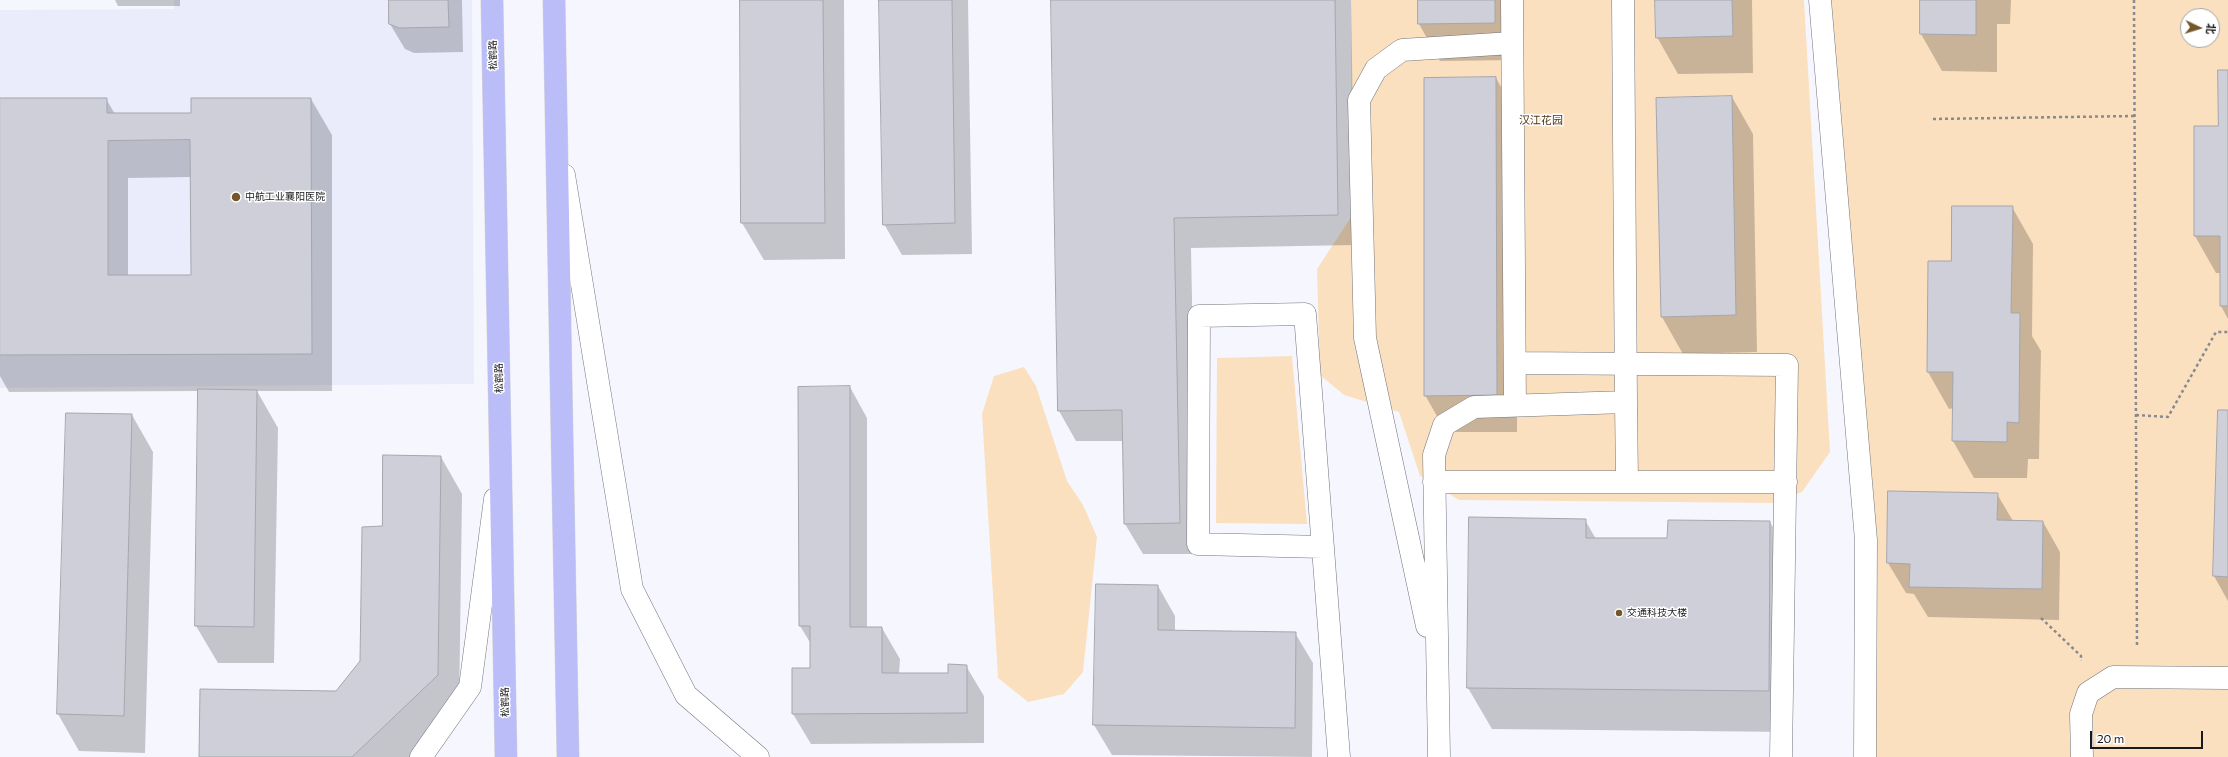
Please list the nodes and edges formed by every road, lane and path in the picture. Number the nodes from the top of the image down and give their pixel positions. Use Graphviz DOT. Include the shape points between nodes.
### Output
graph roads {
  1 [pos="492,0"];
  2 [pos="554,0"];
  3 [pos="1512,0"];
  4 [pos="1623,0"];
  5 [pos="1820,0"];
  6 [pos="2134,0"];
  7 [pos="1512,43"];
  8 [pos="2134,116"];
  9 [pos="1933,118"];
  10 [pos="556,126"];
  11 [pos="2228,332"];
  12 [pos="1515,364"];
  13 [pos="1625,364"];
  14 [pos="1626,402"];
  15 [pos="1515,405"];
  16 [pos="2136,415"];
  17 [pos="500,457"];
  18 [pos="1434,482"];
  19 [pos="1627,482"];
  20 [pos="1786,482"];
  21 [pos="1323,547"];
  22 [pos="2041,618"];
  23 [pos="2081,663"];
  24 [pos="1438,674"];
  25 [pos="2137,677"];
  26 [pos="2228,678"];
  27 [pos="421,757"];
  28 [pos="506,757"];
  29 [pos="568,757"];
  30 [pos="758,757"];
  31 [pos="1339,757"];
  32 [pos="1439,757"];
  33 [pos="1781,757"];
  34 [pos="1865,757"];
  35 [pos="2082,757"];
  1 -- 17 [label="main road, 松鹤路"];
  2 -- 10 [label="main road"];
  3 -- 7 [label="street"];
  4 -- 13 [label="street"];
  5 -- 34 [label="street" via="1866,540"];
  6 -- 8 [label="path"];
  7 -- 12 [label="street"];
  7 -- 24 [label="street" via="1402,50 1376,69 1359,100 1364,338"];
  8 -- 9 [label="path"];
  8 -- 16 [label="path"];
  10 -- 29 [label="main road"];
  10 -- 30 [label="street" via="632,589 686,695"];
  11 -- 16 [label="path" via="2216,332 2168,417"];
  12 -- 13 [label="street"];
  12 -- 15 [label="street"];
  13 -- 14 [label="street"];
  13 -- 20 [label="street" via="1787,365"];
  14 -- 15 [label="street"];
  14 -- 19 [label="street"];
  15 -- 18 [label="street" via="1474,407 1444,425 1434,454"];
  16 -- 25 [label="path"];
  17 -- 27 [label="street" via="470,687"];
  17 -- 28 [label="main road, 松鹤路"];
  18 -- 19 [label="street"];
  18 -- 24 [label="street"];
  19 -- 20 [label="street"];
  20 -- 33 [label="street"];
  21 -- 21 [label="street" via="1305,314 1199,316 1198,544"];
  21 -- 31 [label="street"];
  22 -- 23 [label="path" via="2081,656"];
  24 -- 32 [label="street"];
  25 -- 26 [label="street"];
  25 -- 35 [label="street" via="2113,677 2088,693 2081,714"];
}
